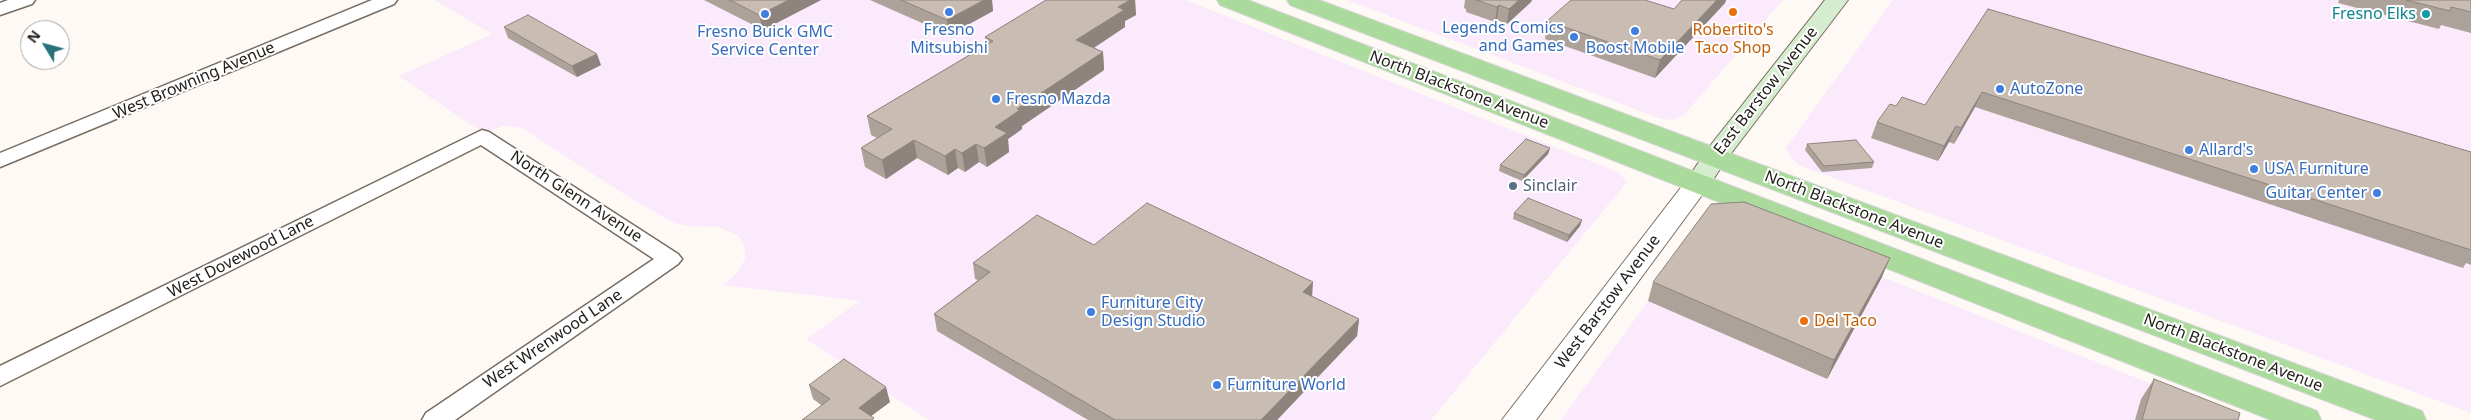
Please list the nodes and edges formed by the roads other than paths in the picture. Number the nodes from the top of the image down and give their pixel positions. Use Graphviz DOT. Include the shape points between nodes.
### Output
graph roads {
  1 [pos="26,0"];
  2 [pos="388,0"];
  3 [pos="1228,0"];
  4 [pos="1298,0"];
  5 [pos="1836,0"];
  6 [pos="0,9"];
  7 [pos="482,136"];
  8 [pos="1715,157"];
  9 [pos="0,161"];
  10 [pos="1698,184"];
  11 [pos="670,259"];
  12 [pos="0,377"];
  13 [pos="435,420"];
  14 [pos="1518,420"];
  15 [pos="2305,420"];
  16 [pos="2410,420"];
  1 -- 6 [label="street"];
  2 -- 9 [label="street, West Browning Avenue"];
  3 -- 10 [label="main road, North Blackstone Avenue"];
  4 -- 8 [label="main road, North Blackstone Avenue"];
  5 -- 8 [label="main road, East Barstow Avenue"];
  7 -- 11 [label="street, North Glenn Avenue"];
  7 -- 12 [label="street, West Dovewood Lane"];
  8 -- 10 [label="main road, East Barstow Avenue"];
  8 -- 16 [label="main road, North Blackstone Avenue"];
  10 -- 14 [label="street, West Barstow Avenue"];
  10 -- 15 [label="main road, North Blackstone Avenue"];
  11 -- 13 [label="street, West Wrenwood Lane"];
}
